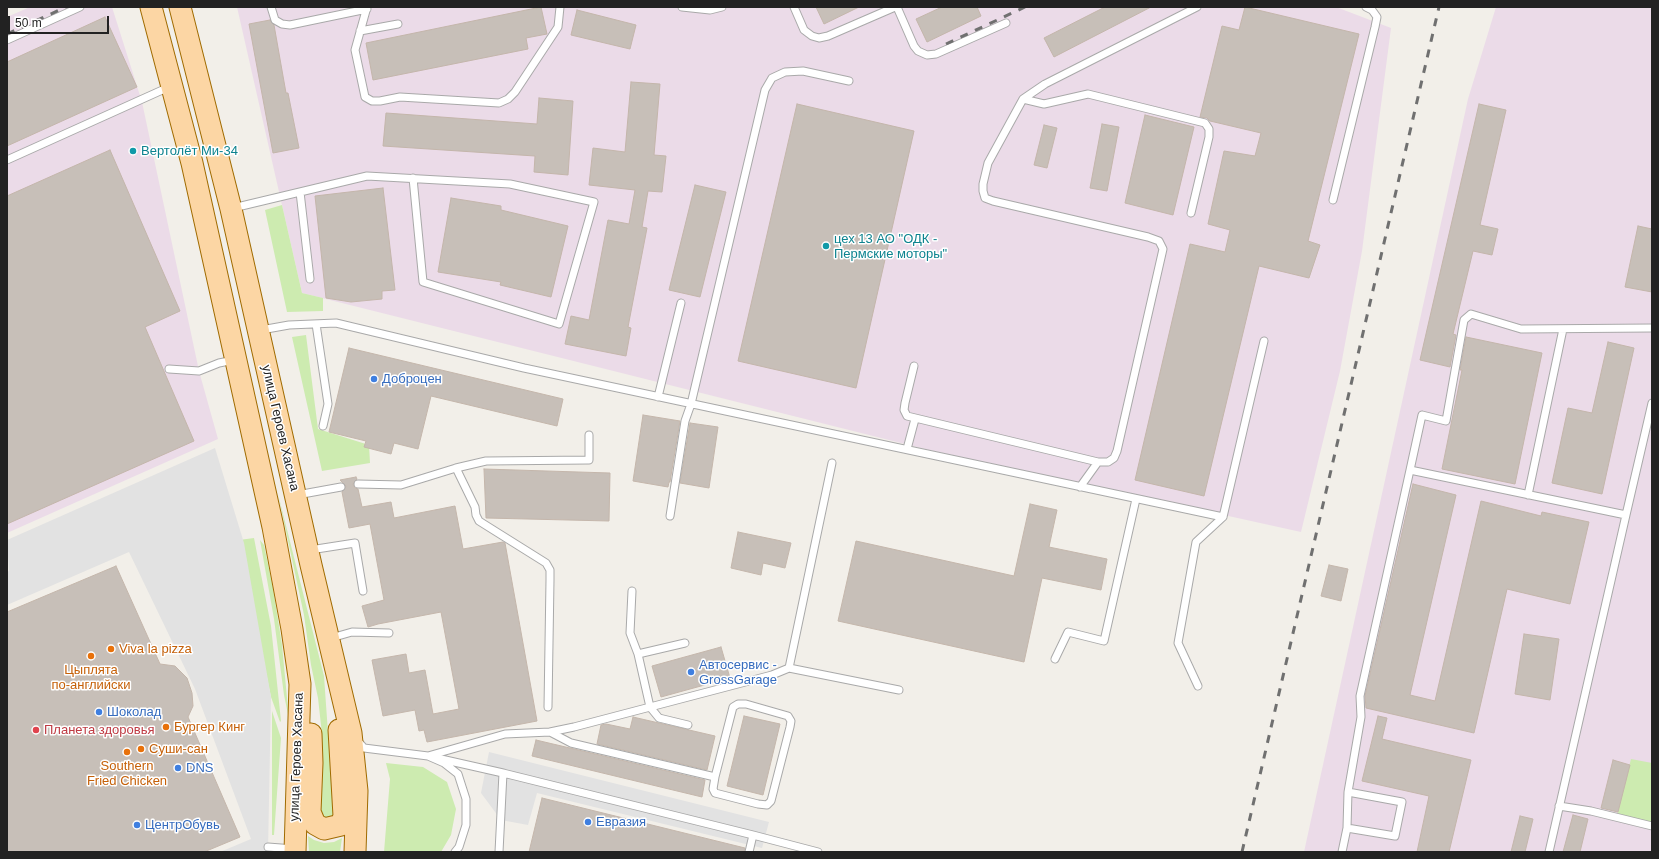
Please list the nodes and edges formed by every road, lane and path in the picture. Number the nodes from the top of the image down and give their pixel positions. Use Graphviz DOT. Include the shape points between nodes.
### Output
graph roads {
  1 [pos="80,7"];
  2 [pos="151,7"];
  3 [pos="180,7"];
  4 [pos="270,7"];
  5 [pos="560,7"];
  6 [pos="682,7"];
  7 [pos="722,7"];
  8 [pos="794,7"];
  9 [pos="896,7"];
  10 [pos="1197,7"];
  11 [pos="1366,7"];
  12 [pos="367,8"];
  13 [pos="1006,23"];
  14 [pos="398,24"];
  15 [pos="360,32"];
  16 [pos="7,40"];
  17 [pos="849,82"];
  18 [pos="171,86"];
  19 [pos="1023,99"];
  20 [pos="7,160"];
  21 [pos="413,178"];
  22 [pos="300,192"];
  23 [pos="1333,200"];
  24 [pos="231,209"];
  25 [pos="1191,213"];
  26 [pos="310,279"];
  27 [pos="681,303"];
  28 [pos="316,324"];
  29 [pos="1652,328"];
  30 [pos="1563,329"];
  31 [pos="259,331"];
  32 [pos="1264,341"];
  33 [pos="236,359"];
  34 [pos="914,366"];
  35 [pos="169,369"];
  36 [pos="658,397"];
  37 [pos="1652,403"];
  38 [pos="691,404"];
  39 [pos="914,419"];
  40 [pos="323,426"];
  41 [pos="589,435"];
  42 [pos="907,449"];
  43 [pos="1098,462"];
  44 [pos="832,463"];
  45 [pos="456,468"];
  46 [pos="1410,470"];
  47 [pos="358,484"];
  48 [pos="342,487"];
  49 [pos="1080,487"];
  50 [pos="1528,494"];
  51 [pos="295,496"];
  52 [pos="1136,499"];
  53 [pos="1626,515"];
  54 [pos="670,516"];
  55 [pos="1223,518"];
  56 [pos="307,551"];
  57 [pos="364,591"];
  58 [pos="632,591"];
  59 [pos="390,634"];
  60 [pos="330,639"];
  61 [pos="685,643"];
  62 [pos="638,654"];
  63 [pos="1055,659"];
  64 [pos="789,668"];
  65 [pos="300,684"];
  66 [pos="340,684"];
  67 [pos="1198,686"];
  68 [pos="899,690"];
  69 [pos="548,707"];
  70 [pos="650,707"];
  71 [pos="688,725"];
  72 [pos="550,732"];
  73 [pos="351,733"];
  74 [pos="428,756"];
  75 [pos="503,773"];
  76 [pos="715,777"];
  77 [pos="1348,792"];
  78 [pos="1559,806"];
  79 [pos="1652,826"];
  80 [pos="1347,828"];
  81 [pos="753,835"];
  82 [pos="268,847"];
  83 [pos="295,850"];
  84 [pos="804,850"];
  85 [pos="355,852"];
  86 [pos="455,852"];
  87 [pos="499,852"];
  88 [pos="749,852"];
  89 [pos="818,852"];
  90 [pos="1342,852"];
  91 [pos="1549,852"];
  1 -- 16 [label="lane"];
  2 -- 18 [label="main road, улица Героев Хасана"];
  3 -- 24 [label="main road, улица Героев Хасана"];
  4 -- 12 [label="lane" via="275,20 282,24"];
  5 -- 15 [label="lane" via="558,28 515,92 499,103 400,97 372,102 365,97 355,50"];
  6 -- 7 [label="lane" via="710,10"];
  8 -- 9 [label="lane" via="804,30 819,38"];
  9 -- 13 [label="lane" via="914,46 927,55 936,54"];
  10 -- 19 [label="lane" via="1045,84"];
  11 -- 23 [label="lane" via="1377,17 1376,27"];
  12 -- 15 [label="lane"];
  14 -- 15 [label="lane"];
  17 -- 38 [label="lane" via="803,71 785,72 772,78 765,90"];
  18 -- 20 [label="lane"];
  18 -- 33 [label="main road, улица Героев Хасана" via="192,163"];
  19 -- 25 [label="lane" via="1044,104 1088,94 1205,123 1209,129 1209,137"];
  19 -- 43 [label="lane" via="988,163 983,184 985,198 1148,237 1159,241 1164,249 1117,451 1114,458 1108,462"];
  21 -- 21 [label="lane" via="423,282 559,324 594,202 510,184"];
  21 -- 22 [label="lane" via="367,176"];
  22 -- 24 [label="lane"];
  22 -- 26 [label="lane"];
  24 -- 31 [label="main road, улица Героев Хасана"];
  27 -- 36 [label="lane"];
  28 -- 31 [label="lane"];
  28 -- 36 [label="lane" via="336,323"];
  28 -- 40 [label="lane" via="328,404"];
  29 -- 30 [label="lane"];
  30 -- 46 [label="lane" via="1520,329 1471,314 1464,320 1446,421 1422,415"];
  30 -- 50 [label="lane"];
  31 -- 51 [label="main road, улица Героев Хасана"];
  32 -- 55 [label="lane"];
  33 -- 35 [label="lane" via="199,371"];
  33 -- 65 [label="main road, улица Героев Хасана" via="273,528"];
  34 -- 39 [label="lane" via="904,410 907,416"];
  36 -- 38 [label="lane"];
  37 -- 53 [label="lane"];
  38 -- 42 [label="lane"];
  38 -- 54 [label="lane" via="685,421"];
  39 -- 42 [label="lane"];
  39 -- 43 [label="lane"];
  41 -- 45 [label="lane" via="589,460 486,461"];
  42 -- 49 [label="lane"];
  43 -- 49 [label="lane"];
  44 -- 64 [label="lane"];
  45 -- 47 [label="lane" via="401,485"];
  45 -- 69 [label="lane" via="479,521 546,563 550,570"];
  46 -- 50 [label="lane"];
  46 -- 77 [label="lane" via="1360,696 1361,717"];
  48 -- 51 [label="lane"];
  49 -- 52 [label="lane"];
  50 -- 53 [label="lane"];
  51 -- 56 [label="main road, улица Героев Хасана"];
  52 -- 55 [label="lane"];
  52 -- 63 [label="lane" via="1104,641 1068,632"];
  53 -- 78 [label="lane"];
  55 -- 67 [label="lane" via="1196,542 1178,643"];
  56 -- 57 [label="lane" via="355,543"];
  56 -- 60 [label="main road, улица Героев Хасана"];
  58 -- 62 [label="lane" via="630,633"];
  59 -- 60 [label="lane" via="352,632"];
  60 -- 66 [label="main road, улица Героев Хасана"];
  61 -- 62 [label="lane"];
  62 -- 70 [label="lane"];
  64 -- 68 [label="lane"];
  64 -- 70 [label="lane" via="772,675"];
  65 -- 66 [label="main road" via="311,725 310,812 315,824 324,829 341,825 344,816 338,722"];
  65 -- 83 [label="main road, улица Героев Хасана"];
  66 -- 73 [label="main road, улица Героев Хасана"];
  70 -- 71 [label="lane" via="658,718"];
  70 -- 72 [label="lane"];
  72 -- 74 [label="lane" via="504,734"];
  72 -- 76 [label="lane" via="571,743"];
  73 -- 74 [label="lane" via="364,748"];
  73 -- 85 [label="main road, улица Героев Хасана" via="357,791"];
  74 -- 75 [label="lane"];
  74 -- 86 [label="lane" via="444,763 458,774 466,799 466,825"];
  75 -- 81 [label="lane"];
  75 -- 87 [label="lane"];
  76 -- 76 [label="lane" via="733,707 746,704 788,716 791,721 790,727 771,802 767,805 758,804 715,793"];
  77 -- 80 [label="lane"];
  77 -- 80 [label="lane" via="1402,802 1395,836"];
  78 -- 79 [label="lane"];
  78 -- 91 [label="lane"];
  80 -- 90 [label="lane"];
  81 -- 84 [label="lane"];
  81 -- 88 [label="lane"];
  82 -- 83 [label="lane"];
  84 -- 89 [label="lane"];
}
